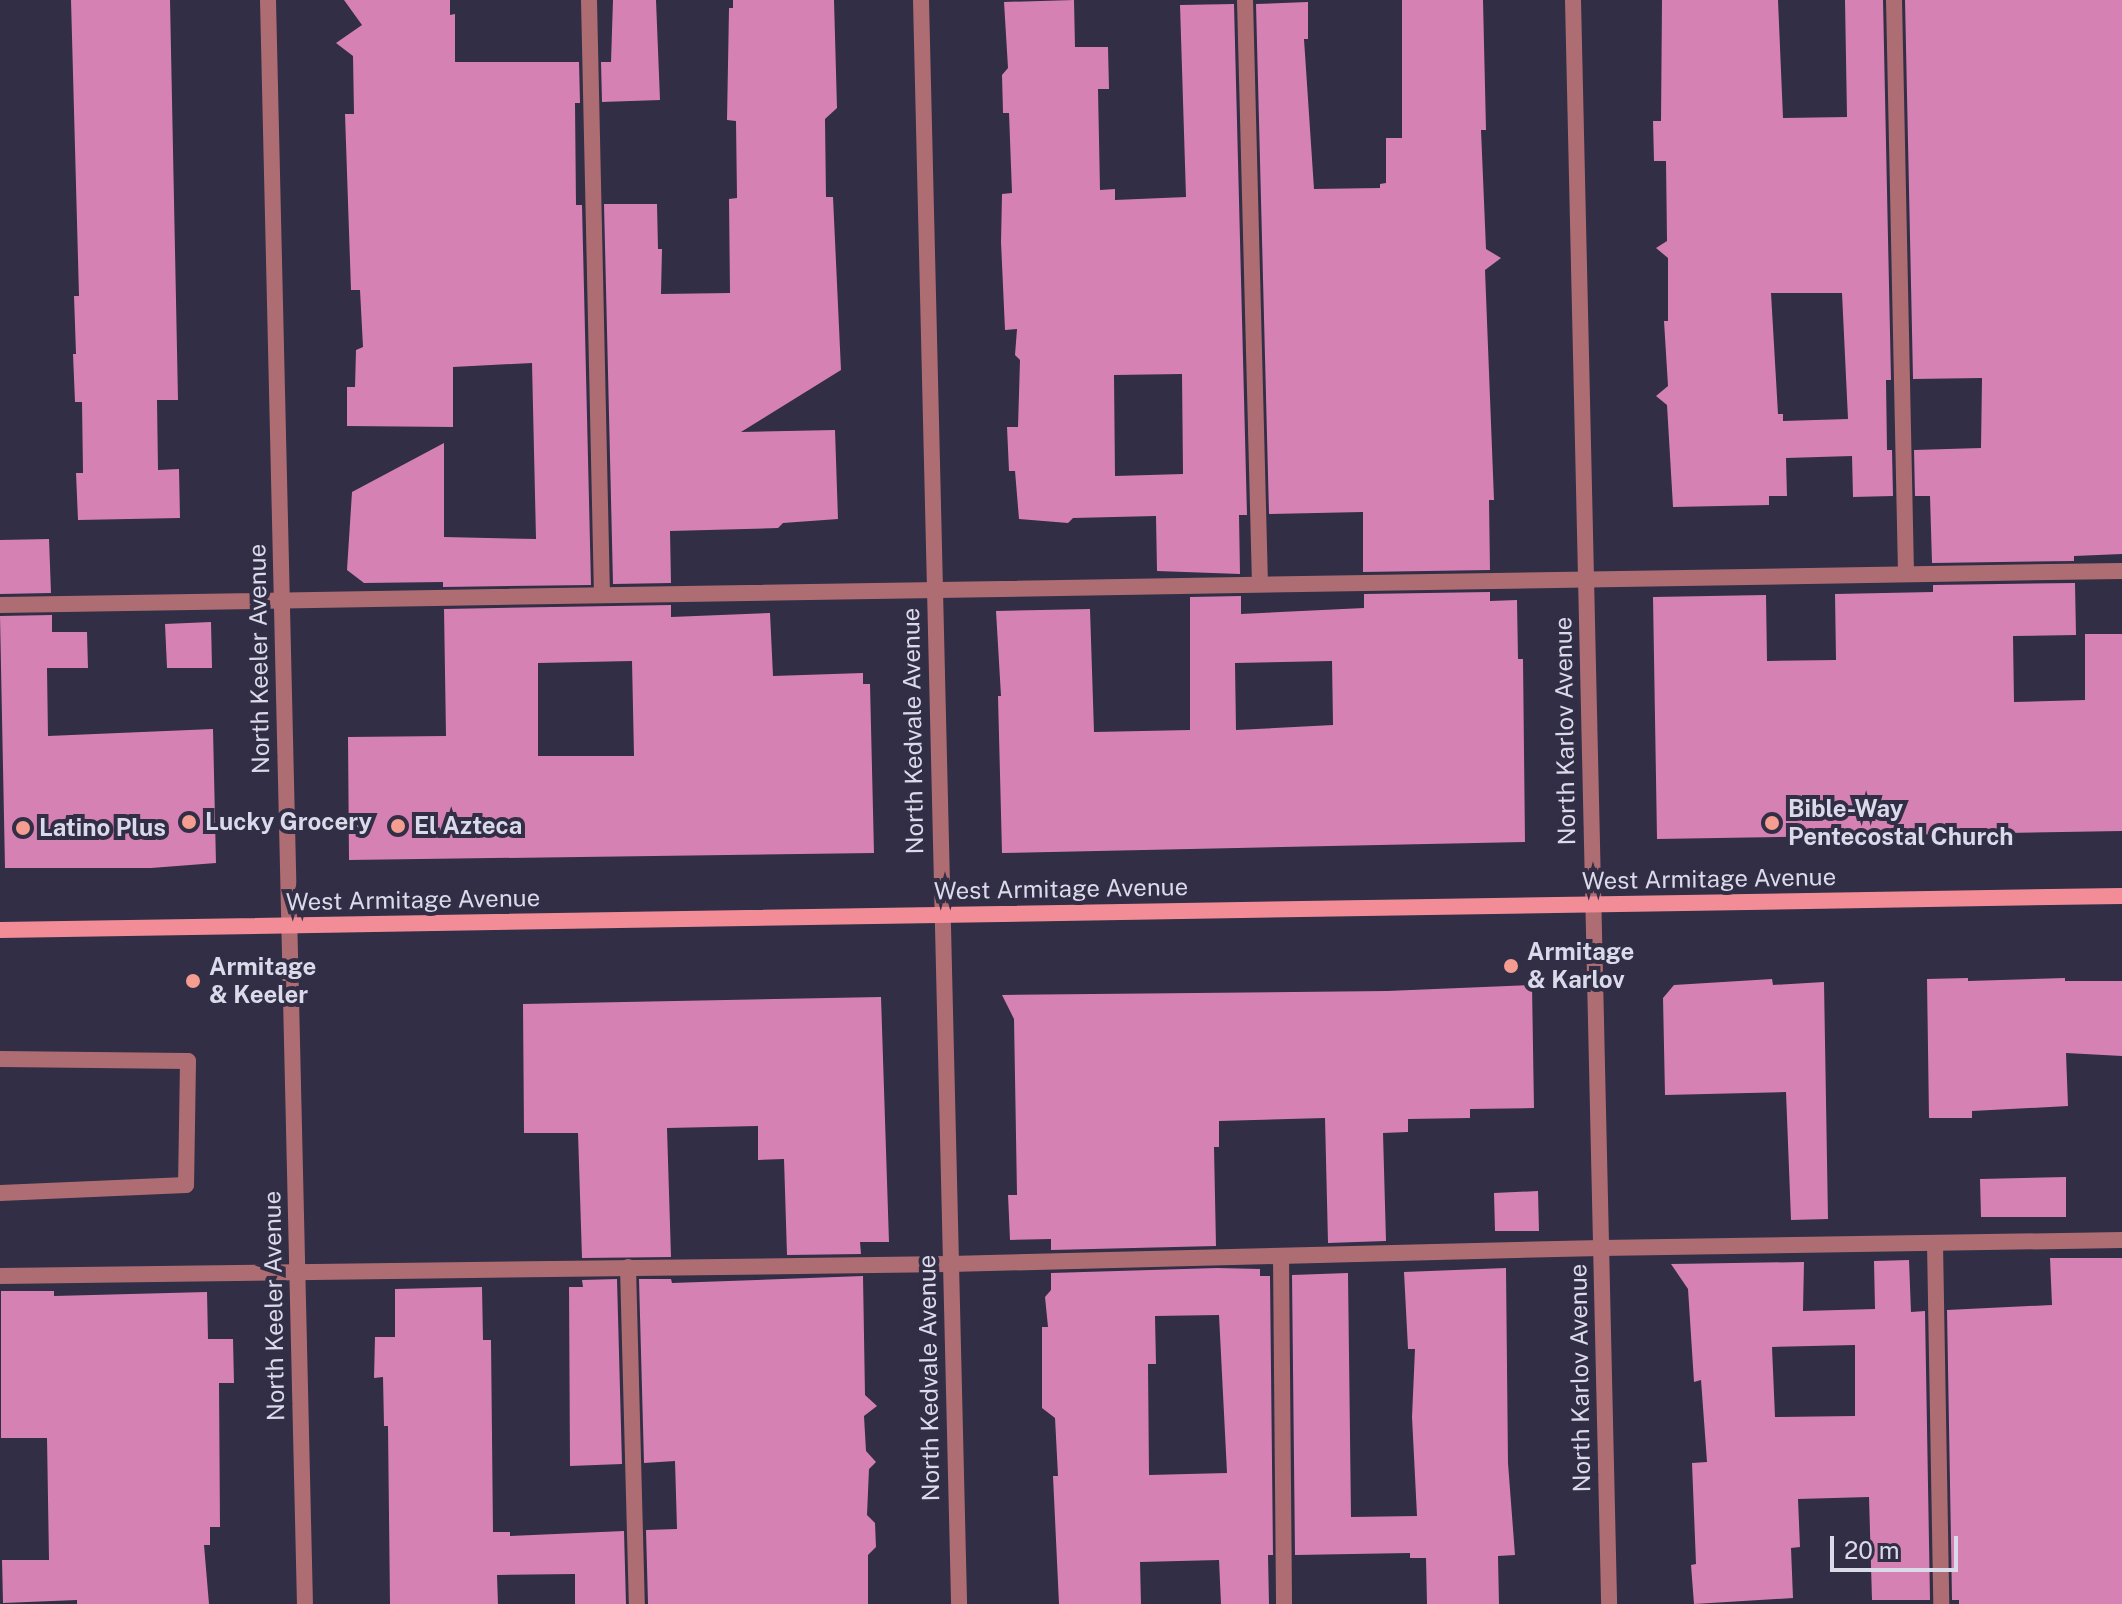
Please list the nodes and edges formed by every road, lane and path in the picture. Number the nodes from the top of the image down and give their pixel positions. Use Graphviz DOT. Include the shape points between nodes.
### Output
graph roads {
  1 [pos="268,0"];
  2 [pos="589,0"];
  3 [pos="921,0"];
  4 [pos="1245,0"];
  5 [pos="1573,0"];
  6 [pos="1894,0"];
  7 [pos="2122,571"];
  8 [pos="1906,574"];
  9 [pos="1586,579"];
  10 [pos="1260,584"];
  11 [pos="934,590"];
  12 [pos="602,595"];
  13 [pos="281,600"];
  14 [pos="0,605"];
  15 [pos="2122,896"];
  16 [pos="1593,904"];
  17 [pos="942,915"];
  18 [pos="289,926"];
  19 [pos="0,930"];
  20 [pos="0,1059"];
  21 [pos="0,1193"];
  22 [pos="2122,1240"];
  23 [pos="1935,1243"];
  24 [pos="1601,1248"];
  25 [pos="1281,1256"];
  26 [pos="950,1264"];
  27 [pos="628,1267"];
  28 [pos="297,1272"];
  29 [pos="0,1276"];
  30 [pos="305,1604"];
  31 [pos="637,1604"];
  32 [pos="959,1604"];
  33 [pos="1284,1604"];
  34 [pos="1609,1604"];
  35 [pos="1941,1604"];
  1 -- 13 [label="street, North Keeler Avenue"];
  2 -- 12 [label="street"];
  3 -- 11 [label="street, North Kedvale Avenue"];
  4 -- 10 [label="street"];
  5 -- 9 [label="street, North Karlov Avenue"];
  6 -- 8 [label="street"];
  7 -- 8 [label="street"];
  8 -- 9 [label="street"];
  9 -- 10 [label="street"];
  9 -- 16 [label="street, North Karlov Avenue"];
  10 -- 11 [label="street"];
  11 -- 12 [label="street"];
  11 -- 17 [label="street, North Kedvale Avenue"];
  12 -- 13 [label="street"];
  13 -- 14 [label="street"];
  13 -- 18 [label="street, North Keeler Avenue"];
  15 -- 16 [label="main road, West Armitage Avenue"];
  16 -- 17 [label="main road, West Armitage Avenue"];
  16 -- 24 [label="street, North Karlov Avenue"];
  17 -- 18 [label="main road, West Armitage Avenue"];
  17 -- 26 [label="street, North Kedvale Avenue"];
  18 -- 19 [label="main road, West Armitage Avenue"];
  18 -- 28 [label="street, North Keeler Avenue"];
  20 -- 21 [label="street" via="188,1061 186,1185"];
  22 -- 23 [label="street"];
  23 -- 24 [label="street"];
  23 -- 35 [label="street"];
  24 -- 25 [label="street"];
  24 -- 34 [label="street, North Karlov Avenue"];
  25 -- 26 [label="street"];
  25 -- 33 [label="street"];
  26 -- 27 [label="street"];
  26 -- 32 [label="street, North Kedvale Avenue"];
  27 -- 28 [label="street"];
  27 -- 31 [label="street"];
  28 -- 29 [label="street"];
  28 -- 30 [label="street, North Keeler Avenue"];
}
